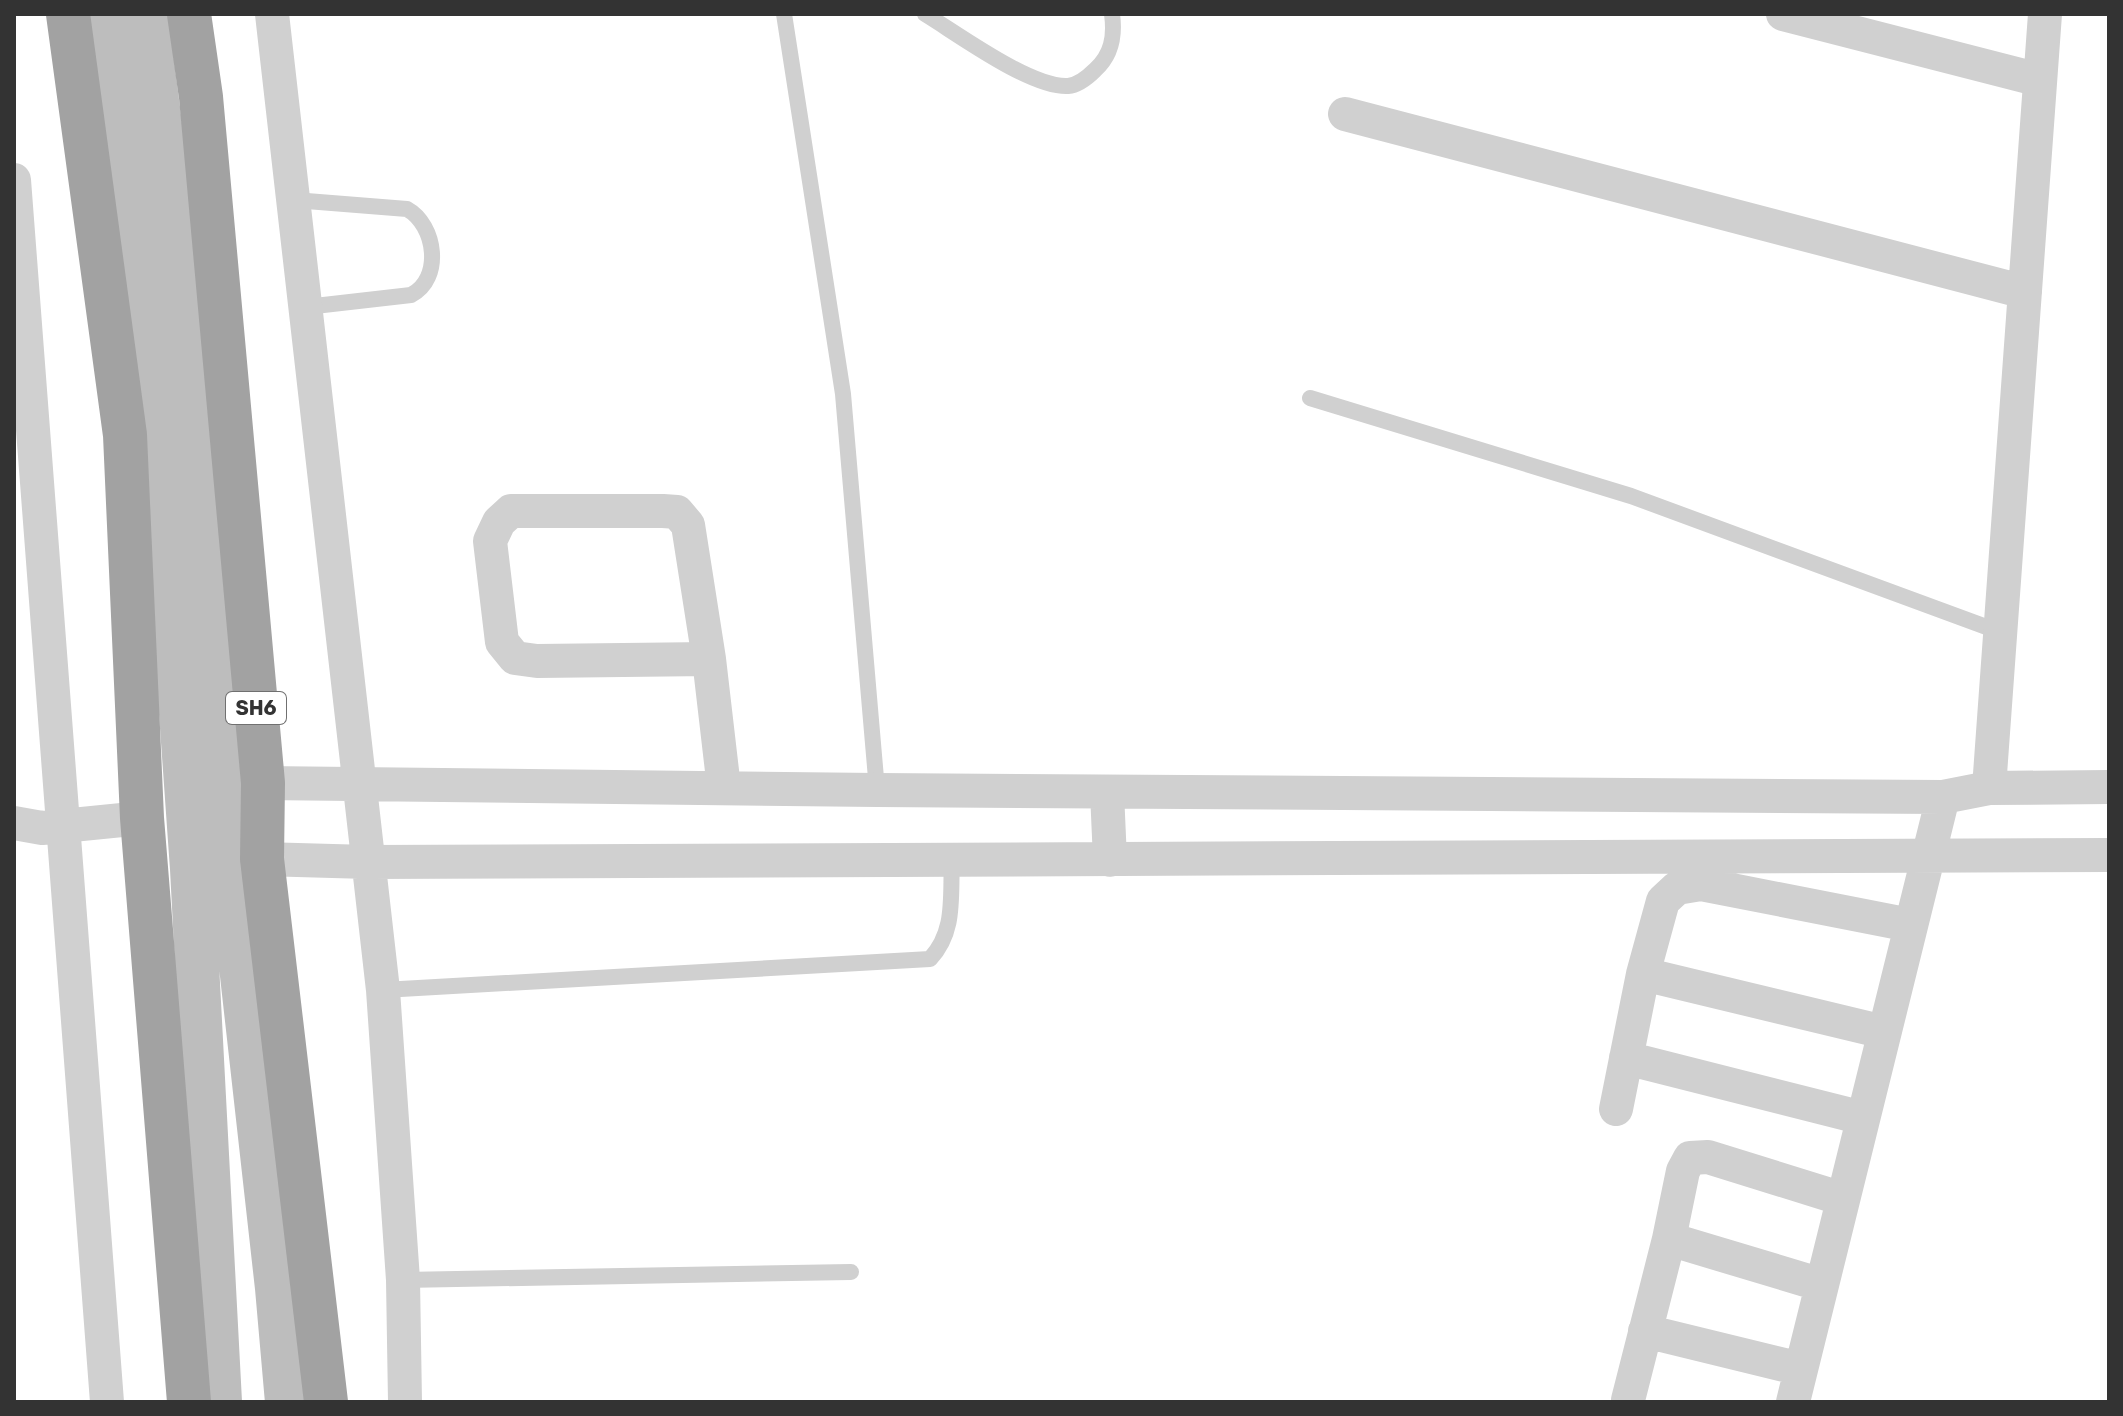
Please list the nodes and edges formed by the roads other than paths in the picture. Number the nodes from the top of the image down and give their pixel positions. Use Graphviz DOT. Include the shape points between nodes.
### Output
graph roads {
  1 [pos="68,14"];
  2 [pos="111,14"];
  3 [pos="146,14"];
  4 [pos="189,14"];
  5 [pos="272,14"];
  6 [pos="784,14"];
  7 [pos="925,14"];
  8 [pos="1112,14"];
  9 [pos="1783,14"];
  10 [pos="2045,14"];
  11 [pos="2040,80"];
  12 [pos="1345,114"];
  13 [pos="14,180"];
  14 [pos="294,200"];
  15 [pos="2025,292"];
  16 [pos="306,307"];
  17 [pos="1310,398"];
  18 [pos="2000,632"];
  19 [pos="709,659"];
  20 [pos="263,783"];
  21 [pos="360,784"];
  22 [pos="2109,787"];
  23 [pos="724,788"];
  24 [pos="1989,788"];
  25 [pos="877,790"];
  26 [pos="1107,792"];
  27 [pos="1943,797"];
  28 [pos="142,818"];
  29 [pos="14,823"];
  30 [pos="64,826"];
  31 [pos="2109,855"];
  32 [pos="1927,858"];
  33 [pos="262,859"];
  34 [pos="1110,860"];
  35 [pos="952,861"];
  36 [pos="368,862"];
  37 [pos="1910,925"];
  38 [pos="1643,974"];
  39 [pos="383,990"];
  40 [pos="1884,1032"];
  41 [pos="1626,1058"];
  42 [pos="1616,1109"];
  43 [pos="1863,1118"];
  44 [pos="1843,1199"];
  45 [pos="1669,1239"];
  46 [pos="851,1272"];
  47 [pos="403,1280"];
  48 [pos="1822,1285"];
  49 [pos="1645,1331"];
  50 [pos="1801,1369"];
  51 [pos="1628,1400"];
  52 [pos="107,1402"];
  53 [pos="189,1402"];
  54 [pos="220,1402"];
  55 [pos="287,1402"];
  56 [pos="326,1402"];
  57 [pos="405,1402"];
  58 [pos="1793,1402"];
  1 -- 28 [label="highway" via="125,435"];
  2 -- 54 [label="main road" via="162,444 192,869"];
  3 -- 55 [label="main road" via="200,439 231,877"];
  4 -- 20 [label="highway, SH6"];
  5 -- 14 [label="street"];
  6 -- 25 [label="lane" via="843,394"];
  7 -- 8 [label="lane" via="1030,77 1069,86 1085,80 1106,60"];
  9 -- 11 [label="street"];
  10 -- 11 [label="street"];
  11 -- 15 [label="street"];
  12 -- 15 [label="street"];
  13 -- 30 [label="street"];
  14 -- 16 [label="street"];
  14 -- 16 [label="lane" via="407,209 417,214 430,240 429,278 419,291"];
  15 -- 18 [label="street"];
  16 -- 21 [label="street"];
  17 -- 18 [label="lane" via="1631,496"];
  18 -- 24 [label="street"];
  19 -- 19 [label="street" via="688,525 677,512 511,511 499,522 490,541 502,642 515,658"];
  19 -- 23 [label="street"];
  20 -- 21 [label="street"];
  20 -- 33 [label="highway, SH6"];
  21 -- 23 [label="street"];
  21 -- 36 [label="street"];
  22 -- 24 [label="street"];
  23 -- 25 [label="street"];
  24 -- 27 [label="street"];
  25 -- 26 [label="street"];
  26 -- 27 [label="street"];
  26 -- 34 [label="street"];
  27 -- 32 [label="street"];
  28 -- 30 [label="street"];
  28 -- 53 [label="highway"];
  29 -- 30 [label="street"];
  30 -- 52 [label="street"];
  31 -- 32 [label="street"];
  32 -- 34 [label="street"];
  32 -- 37 [label="street"];
  33 -- 36 [label="street"];
  33 -- 56 [label="highway, SH6"];
  34 -- 35 [label="street"];
  35 -- 36 [label="street"];
  35 -- 39 [label="lane" via="949,929 930,959"];
  36 -- 39 [label="street"];
  37 -- 38 [label="street" via="1701,884 1677,888 1663,901"];
  37 -- 40 [label="street"];
  38 -- 40 [label="street"];
  38 -- 41 [label="street"];
  39 -- 47 [label="street"];
  40 -- 43 [label="street"];
  41 -- 42 [label="street"];
  41 -- 43 [label="street"];
  43 -- 44 [label="street"];
  44 -- 45 [label="street" via="1708,1157 1690,1158"];
  44 -- 48 [label="street"];
  45 -- 48 [label="street"];
  45 -- 49 [label="street"];
  46 -- 47 [label="lane"];
  47 -- 57 [label="street"];
  48 -- 50 [label="street"];
  49 -- 50 [label="street"];
  49 -- 51 [label="street"];
  50 -- 58 [label="street"];
}
